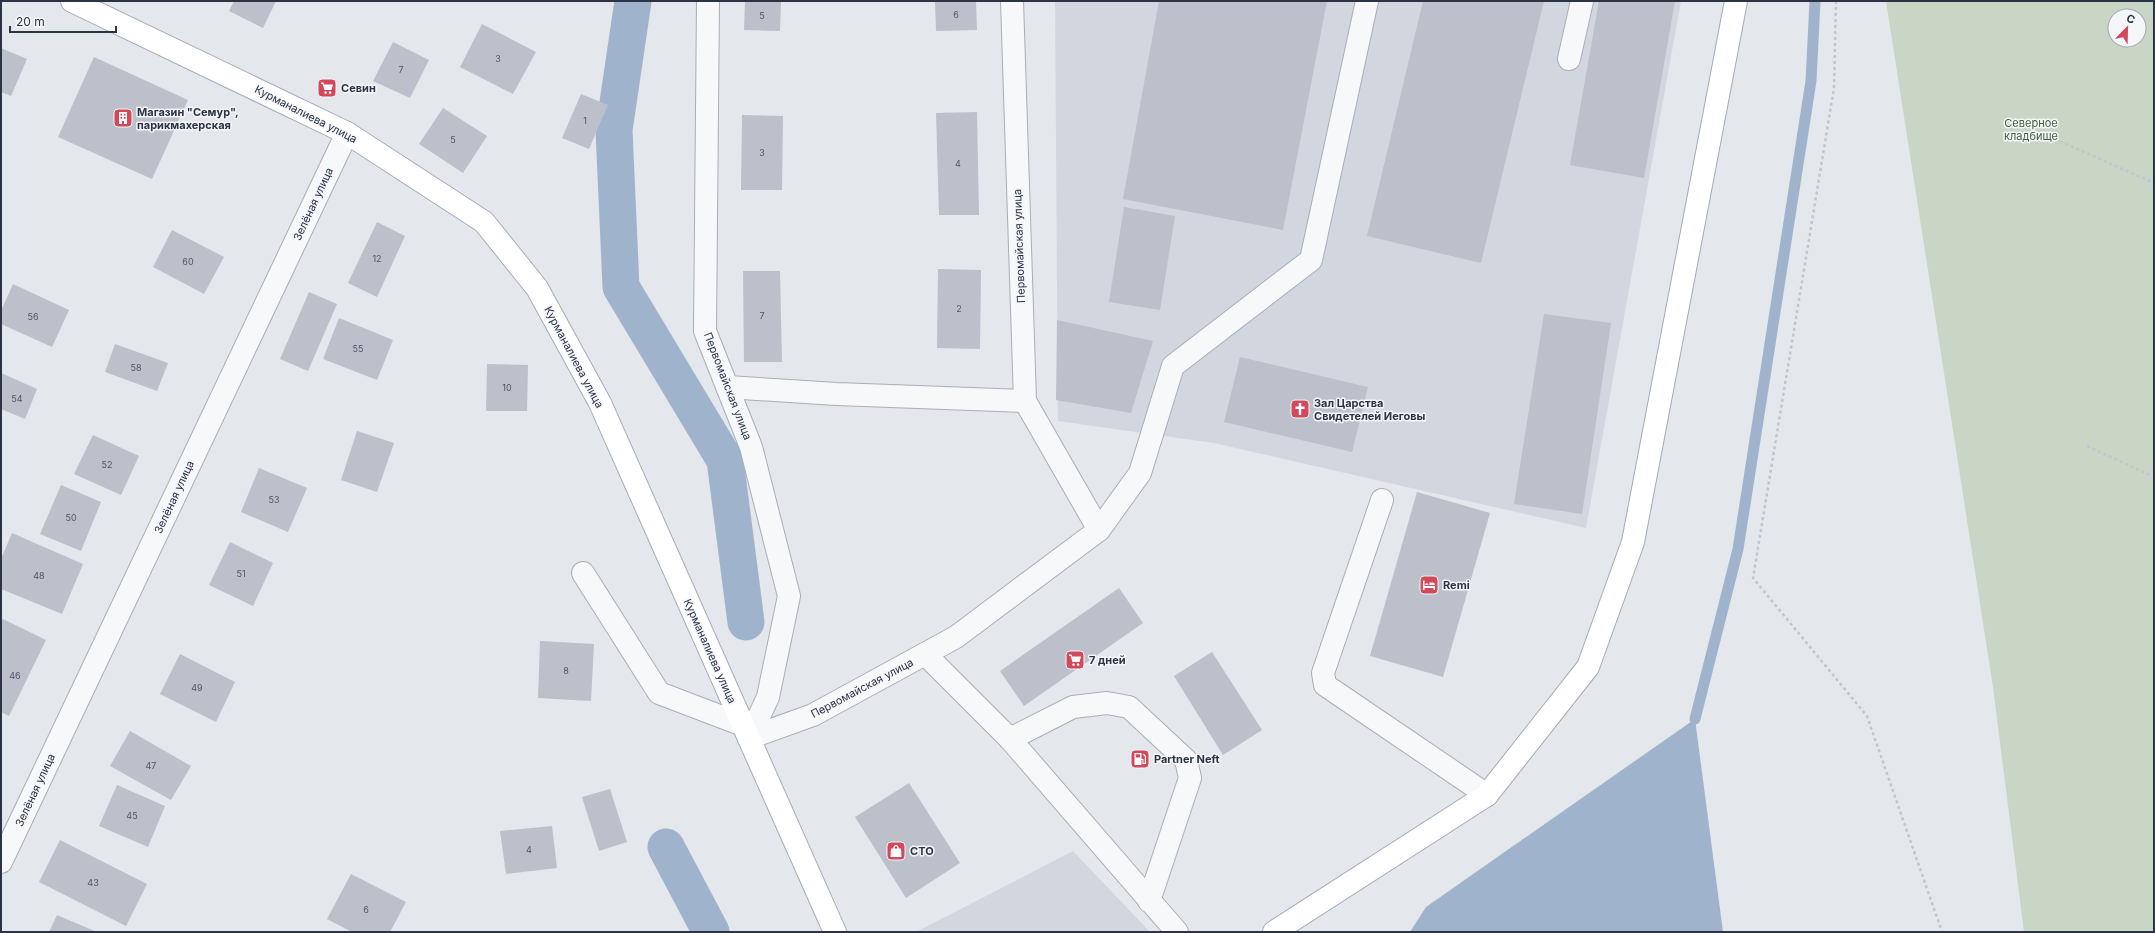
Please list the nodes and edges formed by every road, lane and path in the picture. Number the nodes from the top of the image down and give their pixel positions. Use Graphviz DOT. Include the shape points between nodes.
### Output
graph roads {
  1 [pos="72,1"];
  2 [pos="708,1"];
  3 [pos="1012,1"];
  4 [pos="1367,1"];
  5 [pos="1582,1"];
  6 [pos="1736,1"];
  7 [pos="1836,1"];
  8 [pos="1569,59"];
  9 [pos="2005,117"];
  10 [pos="347,133"];
  11 [pos="2154,183"];
  12 [pos="727,387"];
  13 [pos="1025,401"];
  14 [pos="2087,446"];
  15 [pos="2154,476"];
  16 [pos="1382,500"];
  17 [pos="1098,530"];
  18 [pos="583,573"];
  19 [pos="925,654"];
  20 [pos="746,732"];
  21 [pos="1010,739"];
  22 [pos="1487,795"];
  23 [pos="1,862"];
  24 [pos="1149,901"];
  25 [pos="835,932"];
  26 [pos="1177,932"];
  27 [pos="1274,932"];
  28 [pos="1942,932"];
  1 -- 10 [label="main road, Курманалиева улица"];
  2 -- 12 [label="street, Первомайская улица" via="705,331"];
  3 -- 13 [label="street, Первомайская улица"];
  4 -- 17 [label="street" via="1311,260 1173,366 1140,473"];
  5 -- 8 [label="street"];
  6 -- 22 [label="main road" via="1633,542 1588,667"];
  7 -- 28 [label="path" via="1834,88 1753,578 1867,716"];
  9 -- 11 [label="path"];
  10 -- 20 [label="main road, Курманалиева улица" via="484,222 537,288 600,403"];
  10 -- 23 [label="street, Зелёная улица"];
  12 -- 13 [label="street"];
  12 -- 20 [label="street, Первомайская улица" via="751,447 789,596 768,697"];
  13 -- 17 [label="street, Первомайская улица"];
  14 -- 15 [label="path"];
  16 -- 22 [label="street" via="1323,673 1325,685"];
  17 -- 19 [label="street, Первомайская улица" via="956,637"];
  18 -- 20 [label="street" via="658,693"];
  19 -- 20 [label="street, Первомайская улица" via="814,715"];
  19 -- 21 [label="street"];
  20 -- 25 [label="main road, Курманалиева улица"];
  21 -- 24 [label="street"];
  21 -- 24 [label="street" via="1073,707 1107,703 1129,707 1186,760 1190,778"];
  22 -- 27 [label="main road"];
  24 -- 26 [label="street"];
}
